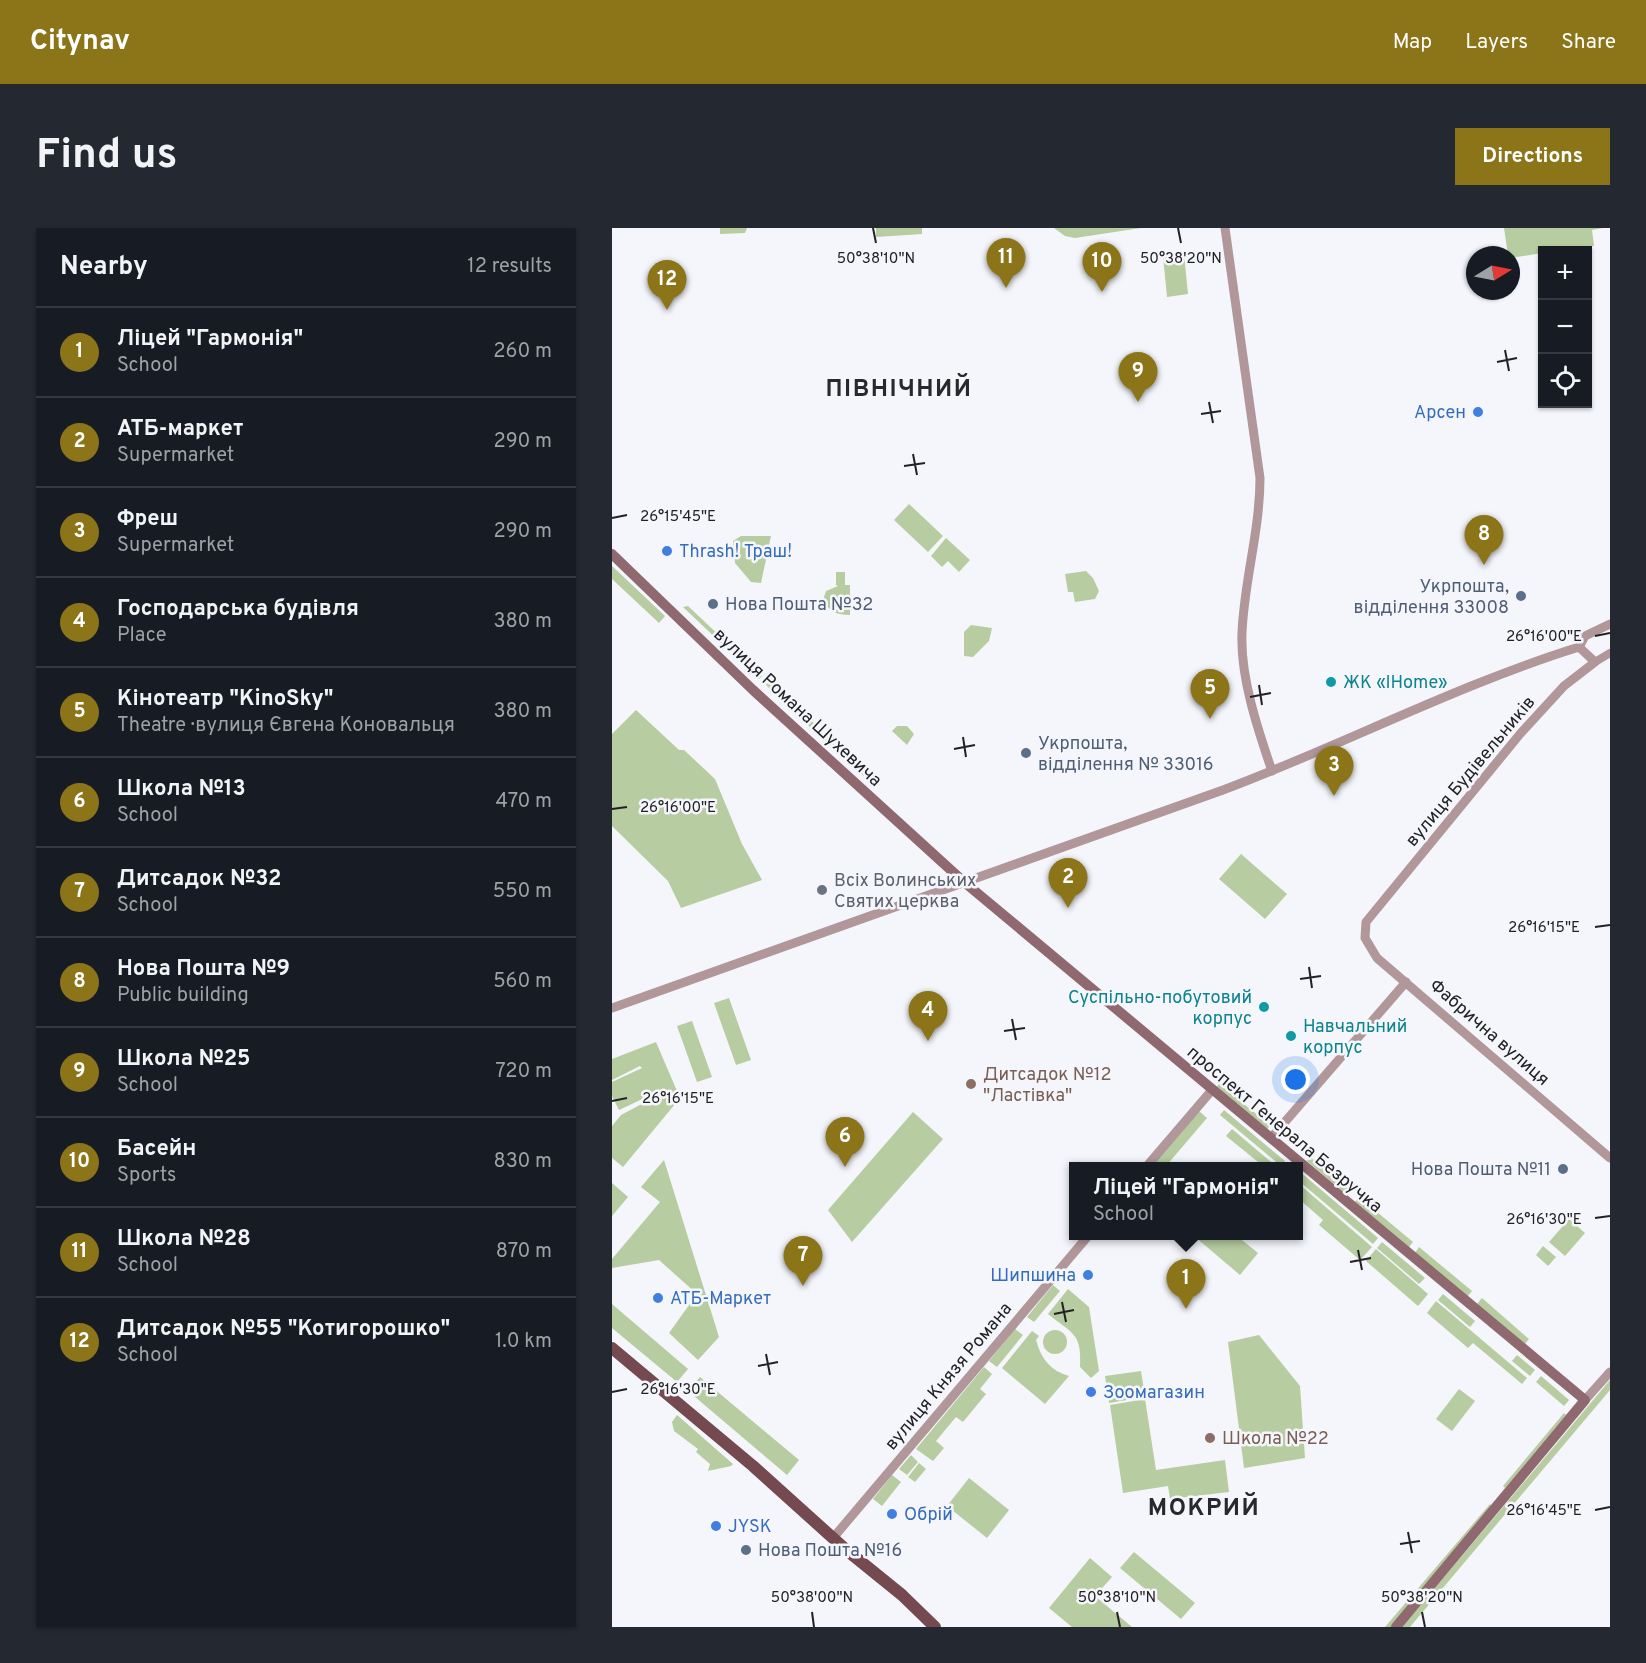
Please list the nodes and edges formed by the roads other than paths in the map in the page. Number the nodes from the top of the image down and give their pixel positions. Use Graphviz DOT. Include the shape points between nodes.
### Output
graph roads {
  1 [pos="1225,228"];
  2 [pos="612,554"];
  3 [pos="1610,624"];
  4 [pos="1579,648"];
  5 [pos="1610,653"];
  6 [pos="1595,662"];
  7 [pos="1272,771"];
  8 [pos="964,882"];
  9 [pos="1366,922"];
  10 [pos="1406,982"];
  11 [pos="612,1008"];
  12 [pos="1212,1090"];
  13 [pos="1271,1138"];
  14 [pos="1610,1158"];
  15 [pos="1151,1162"];
  16 [pos="1300,1162"];
  17 [pos="1303,1165"];
  18 [pos="1085,1240"];
  19 [pos="612,1348"];
  20 [pos="1610,1372"];
  21 [pos="1586,1400"];
  22 [pos="833,1538"];
  23 [pos="935,1627"];
  24 [pos="1396,1627"];
  1 -- 7 [label="street" via="1260,478 1259,514 1244,610 1243,658"];
  2 -- 8 [label="main road, вулиця Романа Шухевича" via="753,690"];
  3 -- 4 [label="street" via="1585,636"];
  4 -- 6 [label="street"];
  4 -- 7 [label="street" via="1486,679"];
  5 -- 6 [label="street, вулиця Будівельників"];
  6 -- 9 [label="street, вулиця Будівельників" via="1564,686 1520,734"];
  7 -- 8 [label="street"];
  8 -- 11 [label="street"];
  8 -- 12 [label="main road, проспект Генерала Безручка"];
  9 -- 10 [label="street, Фабрична вулиця" via="1365,938 1377,958"];
  10 -- 13 [label="street"];
  10 -- 14 [label="street, Фабрична вулиця"];
  12 -- 13 [label="main road, проспект Генерала Безручка"];
  12 -- 15 [label="street"];
  13 -- 16 [label="main road, проспект Генерала Безручка"];
  17 -- 21 [label="main road, проспект Генерала Безручка"];
  18 -- 22 [label="street, вулиця Князя Романа"];
  19 -- 22 [label="main road"];
  20 -- 21 [label="street"];
  21 -- 24 [label="main road"];
  22 -- 23 [label="main road"];
}
